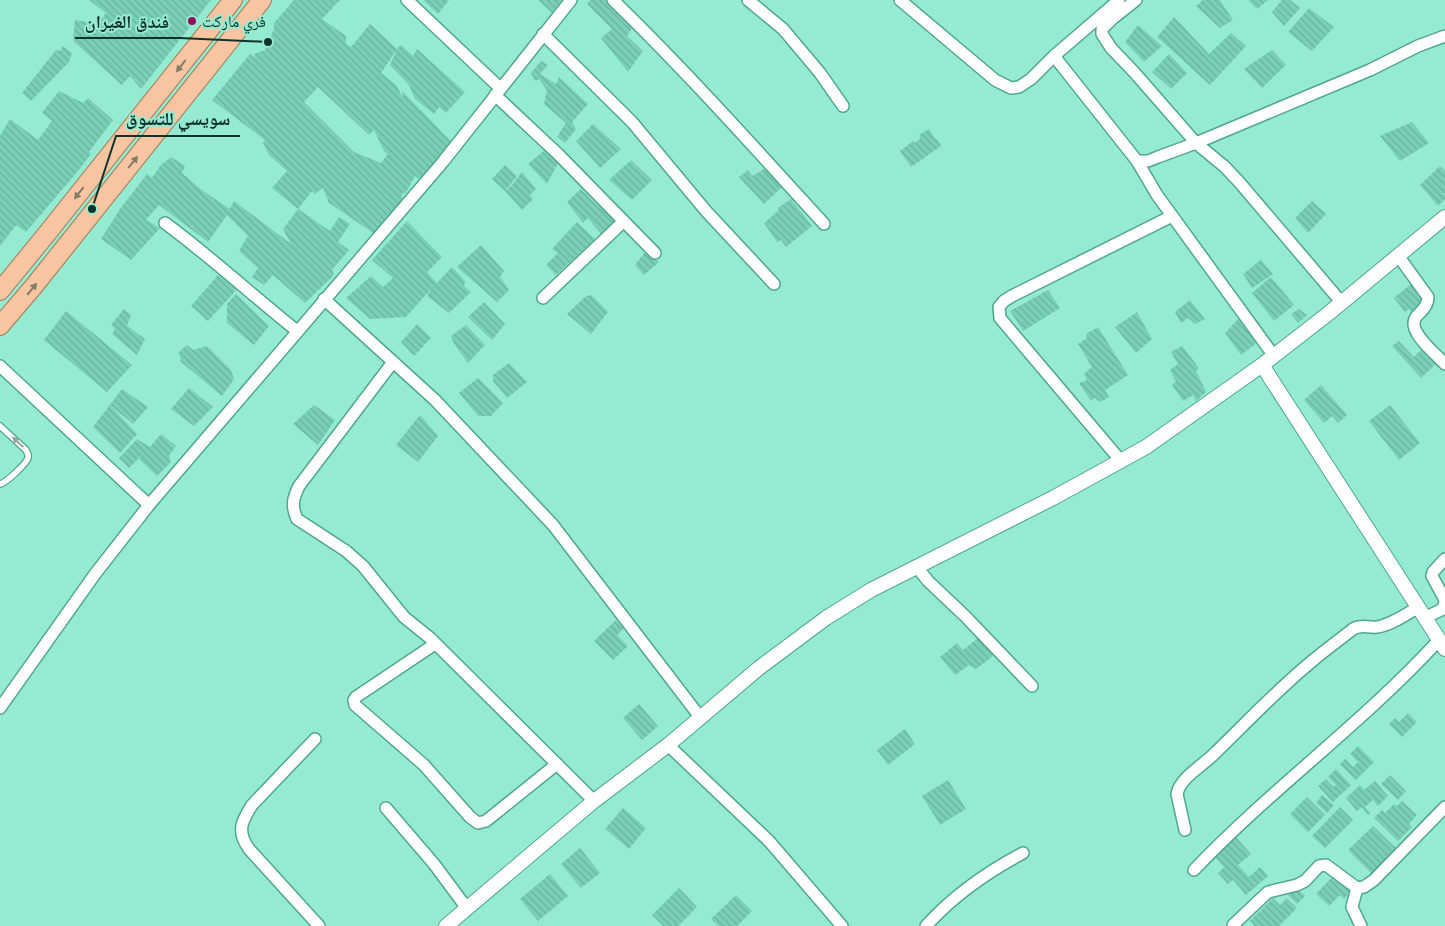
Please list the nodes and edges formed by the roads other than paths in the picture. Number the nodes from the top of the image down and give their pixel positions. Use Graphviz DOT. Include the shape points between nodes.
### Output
graph roads {
  1 [pos="233,0"];
  2 [pos="262,0"];
  3 [pos="407,0"];
  4 [pos="571,0"];
  5 [pos="614,0"];
  6 [pos="748,0"];
  7 [pos="900,0"];
  8 [pos="1119,0"];
  9 [pos="1136,0"];
  10 [pos="543,34"];
  11 [pos="1445,36"];
  12 [pos="1054,56"];
  13 [pos="498,92"];
  14 [pos="843,106"];
  15 [pos="1196,143"];
  16 [pos="1137,161"];
  17 [pos="1172,216"];
  18 [pos="1445,217"];
  19 [pos="624,222"];
  20 [pos="165,223"];
  21 [pos="824,224"];
  22 [pos="655,253"];
  23 [pos="1399,257"];
  24 [pos="774,284"];
  25 [pos="1,289"];
  26 [pos="543,298"];
  27 [pos="324,299"];
  28 [pos="1342,303"];
  29 [pos="0,326"];
  30 [pos="297,331"];
  31 [pos="1274,356"];
  32 [pos="393,362"];
  33 [pos="1445,364"];
  34 [pos="1262,365"];
  35 [pos="0,366"];
  36 [pos="0,426"];
  37 [pos="1122,461"];
  38 [pos="0,484"];
  39 [pos="149,505"];
  40 [pos="1445,559"];
  41 [pos="916,566"];
  42 [pos="1445,602"];
  43 [pos="1421,613"];
  44 [pos="435,644"];
  45 [pos="1442,644"];
  46 [pos="1032,686"];
  47 [pos="0,708"];
  48 [pos="700,717"];
  49 [pos="314,739"];
  50 [pos="668,745"];
  51 [pos="557,764"];
  52 [pos="594,801"];
  53 [pos="1445,807"];
  54 [pos="386,808"];
  55 [pos="1185,830"];
  56 [pos="1023,853"];
  57 [pos="1194,870"];
  58 [pos="1357,888"];
  59 [pos="466,908"];
  60 [pos="448,925"];
  61 [pos="1233,925"];
  62 [pos="319,926"];
  63 [pos="842,926"];
  64 [pos="926,926"];
  65 [pos="1361,926"];
  1 -- 25 [label="main road, one-way"];
  29 -- 2 [label="main road, one-way"];
  3 -- 13 [label="street"];
  4 -- 10 [label="street"];
  5 -- 21 [label="street" via="716,104"];
  6 -- 14 [label="street" via="783,29 820,72"];
  7 -- 12 [label="street" via="995,80 1011,88 1020,87 1031,79"];
  8 -- 12 [label="street"];
  9 -- 15 [label="street" via="1106,24 1102,34"];
  10 -- 13 [label="street"];
  10 -- 24 [label="street" via="632,122 706,211"];
  11 -- 15 [label="street"];
  12 -- 16 [label="street"];
  13 -- 19 [label="street"];
  13 -- 27 [label="street"];
  15 -- 16 [label="street" via="1158,158"];
  15 -- 28 [label="street" via="1240,182"];
  16 -- 17 [label="street"];
  17 -- 31 [label="street"];
  17 -- 37 [label="street" via="1012,296 999,307 1000,318"];
  18 -- 23 [label="street"];
  19 -- 22 [label="street"];
  19 -- 26 [label="street"];
  20 -- 30 [label="street"];
  23 -- 28 [label="street"];
  23 -- 33 [label="street" via="1428,297 1427,304 1414,319 1414,329"];
  27 -- 30 [label="street"];
  27 -- 32 [label="street"];
  28 -- 31 [label="street"];
  30 -- 39 [label="street"];
  31 -- 34 [label="street"];
  32 -- 44 [label="street" via="299,486 292,502 293,511 297,519 363,566 404,617"];
  32 -- 48 [label="street" via="436,400 553,525"];
  34 -- 37 [label="street" via="1181,424"];
  34 -- 43 [label="street"];
  35 -- 39 [label="street"];
  38 -- 36 [label="lane, one-way" via="27,461 28,455"];
  37 -- 41 [label="street"];
  39 -- 47 [label="street" via="95,574"];
  40 -- 42 [label="street" via="1432,572"];
  41 -- 46 [label="street"];
  41 -- 48 [label="street" via="826,618"];
  42 -- 43 [label="street" via="1443,609"];
  43 -- 45 [label="street"];
  43 -- 55 [label="street" via="1378,627 1358,626 1290,680 1184,781 1177,794"];
  44 -- 51 [label="street"];
  44 -- 51 [label="street" via="356,697 355,706 424,765 478,823 486,821"];
  45 -- 57 [label="street" via="1227,835"];
  48 -- 50 [label="street"];
  49 -- 62 [label="street" via="252,805 241,830 249,849"];
  50 -- 52 [label="street"];
  50 -- 63 [label="street" via="769,841"];
  51 -- 52 [label="street"];
  52 -- 59 [label="street"];
  53 -- 58 [label="street" via="1374,880"];
  54 -- 59 [label="street"];
  56 -- 64 [label="street" via="972,884"];
  58 -- 61 [label="street" via="1335,870 1326,865 1319,866 1297,886 1268,892"];
  58 -- 65 [label="street" via="1352,907"];
  59 -- 60 [label="street"];
}
